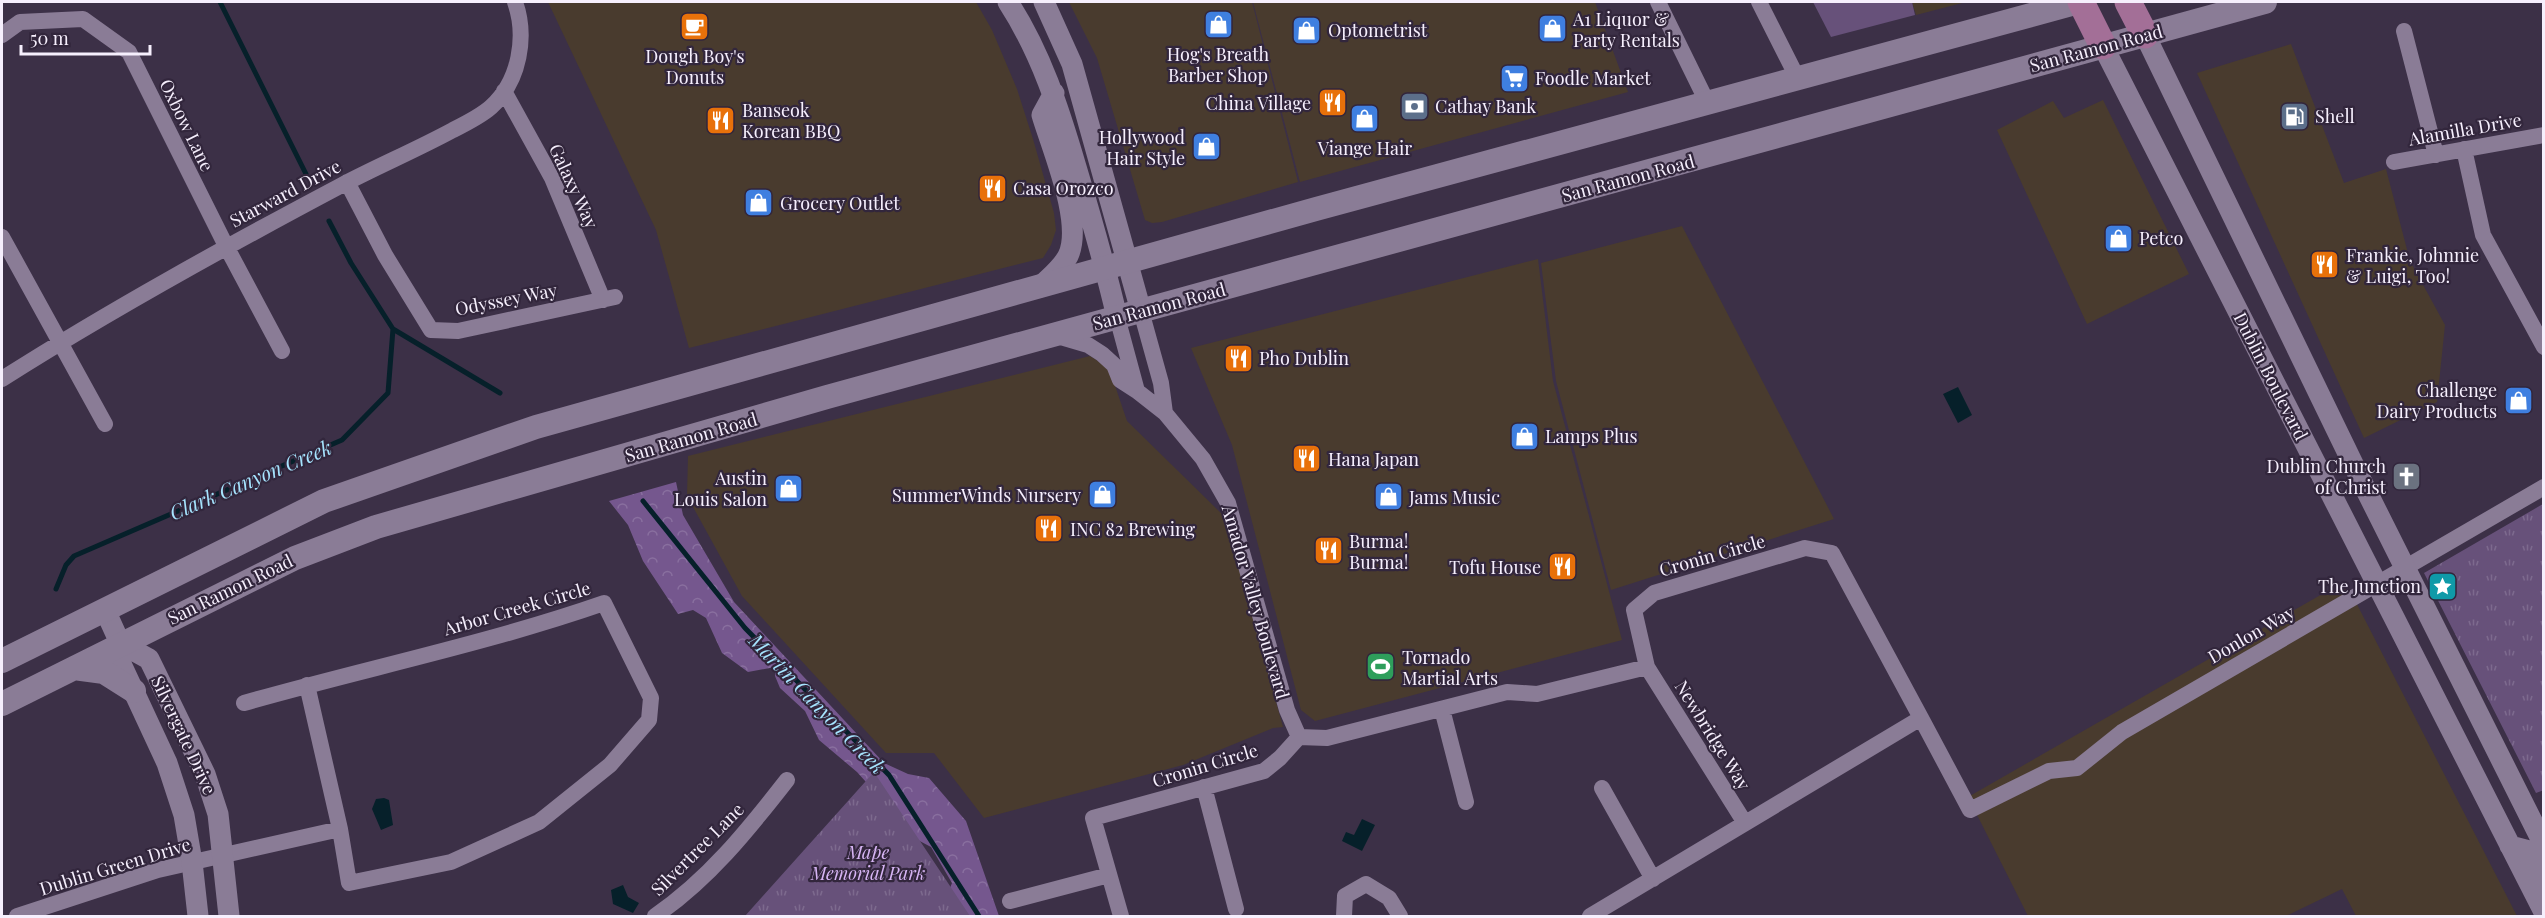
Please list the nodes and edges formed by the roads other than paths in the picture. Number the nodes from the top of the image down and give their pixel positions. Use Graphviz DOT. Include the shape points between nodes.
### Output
graph roads {
  1 [pos="515,2"];
  2 [pos="1008,2"];
  3 [pos="1044,2"];
  4 [pos="1658,2"];
  5 [pos="1759,2"];
  6 [pos="2080,2"];
  7 [pos="2128,2"];
  8 [pos="2265,2"];
  9 [pos="2404,31"];
  10 [pos="2,35"];
  11 [pos="2145,35"];
  12 [pos="2103,46"];
  13 [pos="1798,79"];
  14 [pos="504,91"];
  15 [pos="1054,93"];
  16 [pos="1708,104"];
  17 [pos="2544,135"];
  18 [pos="2464,149"];
  19 [pos="2436,154"];
  20 [pos="2394,162"];
  21 [pos="347,182"];
  22 [pos="2,237"];
  23 [pos="226,246"];
  24 [pos="1117,267"];
  25 [pos="1040,287"];
  26 [pos="609,298"];
  27 [pos="1141,311"];
  28 [pos="1118,317"];
  29 [pos="2538,324"];
  30 [pos="1053,335"];
  31 [pos="61,341"];
  32 [pos="2544,347"];
  33 [pos="282,351"];
  34 [pos="2,379"];
  35 [pos="1137,391"];
  36 [pos="1165,413"];
  37 [pos="105,424"];
  38 [pos="2544,488"];
  39 [pos="2405,568"];
  40 [pos="2378,584"];
  41 [pos="105,610"];
  42 [pos="120,643"];
  43 [pos="2,661"];
  44 [pos="1647,666"];
  45 [pos="74,668"];
  46 [pos="307,685"];
  47 [pos="134,691"];
  48 [pos="243,703"];
  49 [pos="2,704"];
  50 [pos="1442,709"];
  51 [pos="1921,718"];
  52 [pos="1299,737"];
  53 [pos="787,780"];
  54 [pos="1204,787"];
  55 [pos="1602,788"];
  56 [pos="1466,802"];
  57 [pos="1745,823"];
  58 [pos="340,829"];
  59 [pos="2544,845"];
  60 [pos="2510,846"];
  61 [pos="224,854"];
  62 [pos="192,862"];
  63 [pos="1109,875"];
  64 [pos="2544,878"];
  65 [pos="1653,879"];
  66 [pos="1010,901"];
  67 [pos="1236,909"];
  68 [pos="2544,912"];
  69 [pos="17,916"];
  70 [pos="198,916"];
  71 [pos="230,916"];
  72 [pos="655,916"];
  73 [pos="1121,916"];
  74 [pos="1344,916"];
  75 [pos="1400,916"];
  76 [pos="1590,916"];
  1 -- 14 [label="street, Starward Drive" via="521,19 521,48"];
  2 -- 15 [label="street"];
  3 -- 24 [label="street" via="1072,64"];
  4 -- 16 [label="street"];
  5 -- 13 [label="street"];
  6 -- 12 [label="main road, Dublin Boulevard"];
  6 -- 13 [label="main road, San Ramon Road"];
  7 -- 11 [label="main road, Dublin Boulevard"];
  8 -- 11 [label="main road, San Ramon Road"];
  9 -- 19 [label="street"];
  10 -- 23 [label="street, Oxbow Lane" via="21,22 83,19 129,52"];
  11 -- 12 [label="main road, San Ramon Road"];
  11 -- 39 [label="street, Dublin Boulevard"];
  12 -- 27 [label="main road, San Ramon Road"];
  12 -- 40 [label="street, Dublin Boulevard"];
  13 -- 16 [label="main road, San Ramon Road"];
  14 -- 21 [label="street, Starward Drive" via="491,107 460,126"];
  14 -- 26 [label="street, Galaxy Way" via="552,178"];
  15 -- 24 [label="street"];
  15 -- 25 [label="street" via="1042,115 1070,214 1072,242 1063,264"];
  16 -- 24 [label="main road, San Ramon Road"];
  17 -- 18 [label="street, Alamilla Drive"];
  18 -- 19 [label="street, Alamilla Drive"];
  18 -- 29 [label="street" via="2483,235"];
  19 -- 20 [label="street, Alamilla Drive"];
  21 -- 23 [label="street, Starward Drive"];
  21 -- 26 [label="street, Odyssey Way" via="431,330 458,331"];
  22 -- 31 [label="street"];
  23 -- 31 [label="street, Starward Drive"];
  23 -- 33 [label="street, Oxbow Lane"];
  24 -- 25 [label="main road, San Ramon Road"];
  24 -- 27 [label="street"];
  24 -- 28 [label="street"];
  25 -- 41 [label="main road, San Ramon Road" via="586,412 409,470 324,501"];
  27 -- 28 [label="main road, San Ramon Road"];
  27 -- 36 [label="street"];
  28 -- 30 [label="main road, San Ramon Road"];
  28 -- 35 [label="street"];
  29 -- 32 [label="street"];
  30 -- 35 [label="street, Amador Valley Boulevard" via="1088,345 1102,354 1114,365 1120,380"];
  30 -- 42 [label="main road, San Ramon Road" via="376,527 295,558"];
  31 -- 34 [label="street, Starward Drive"];
  31 -- 37 [label="street"];
  35 -- 36 [label="street, Amador Valley Boulevard"];
  36 -- 52 [label="street, Amador Valley Boulevard" via="1203,459 1228,503 1287,710"];
  38 -- 39 [label="street, Donlon Way"];
  39 -- 40 [label="street, Donlon Way"];
  39 -- 59 [label="street, Dublin Boulevard"];
  40 -- 51 [label="street, Donlon Way" via="2122,732 2077,768 2049,771 1970,810"];
  40 -- 60 [label="street, Dublin Boulevard"];
  41 -- 42 [label="street, Silvergate Drive"];
  41 -- 43 [label="main road, San Ramon Road"];
  42 -- 45 [label="main road, San Ramon Road"];
  42 -- 47 [label="street, Silvergate Drive" via="121,664"];
  42 -- 61 [label="street, Silvergate Drive" via="149,660 205,774 218,814"];
  44 -- 50 [label="street" via="1537,694 1507,692"];
  44 -- 51 [label="street, Cronin Circle" via="1634,610 1654,593 1805,548 1832,552"];
  44 -- 57 [label="street, Newbridge Way"];
  45 -- 47 [label="main road" via="104,672"];
  45 -- 49 [label="main road, San Ramon Road"];
  46 -- 48 [label="street, Arbor Creek Circle"];
  46 -- 58 [label="street, Arbor Creek Circle"];
  46 -- 58 [label="street, Arbor Creek Circle" via="543,625 604,603 651,698 649,720 610,765 539,822 450,862 349,883"];
  47 -- 62 [label="street, Silvergate Drive" via="167,763 184,815"];
  50 -- 52 [label="street" via="1327,738"];
  50 -- 56 [label="street"];
  51 -- 57 [label="street"];
  52 -- 54 [label="street, Cronin Circle" via="1264,771"];
  53 -- 72 [label="street, Silvertree Lane" via="747,832 680,899"];
  54 -- 63 [label="street, Cronin Circle" via="1093,818"];
  54 -- 67 [label="street"];
  55 -- 65 [label="street"];
  57 -- 65 [label="street"];
  58 -- 61 [label="street"];
  60 -- 64 [label="street" via="2529,851"];
  60 -- 68 [label="street, Dublin Boulevard"];
  61 -- 62 [label="street, Dublin Green Drive"];
  61 -- 71 [label="street, Silvergate Drive"];
  62 -- 69 [label="street, Dublin Green Drive"];
  62 -- 70 [label="street, Silvergate Drive"];
  63 -- 66 [label="street"];
  63 -- 73 [label="street, Cronin Circle"];
  65 -- 76 [label="street"];
  74 -- 75 [label="street" via="1345,897 1366,884 1389,898"];
}
